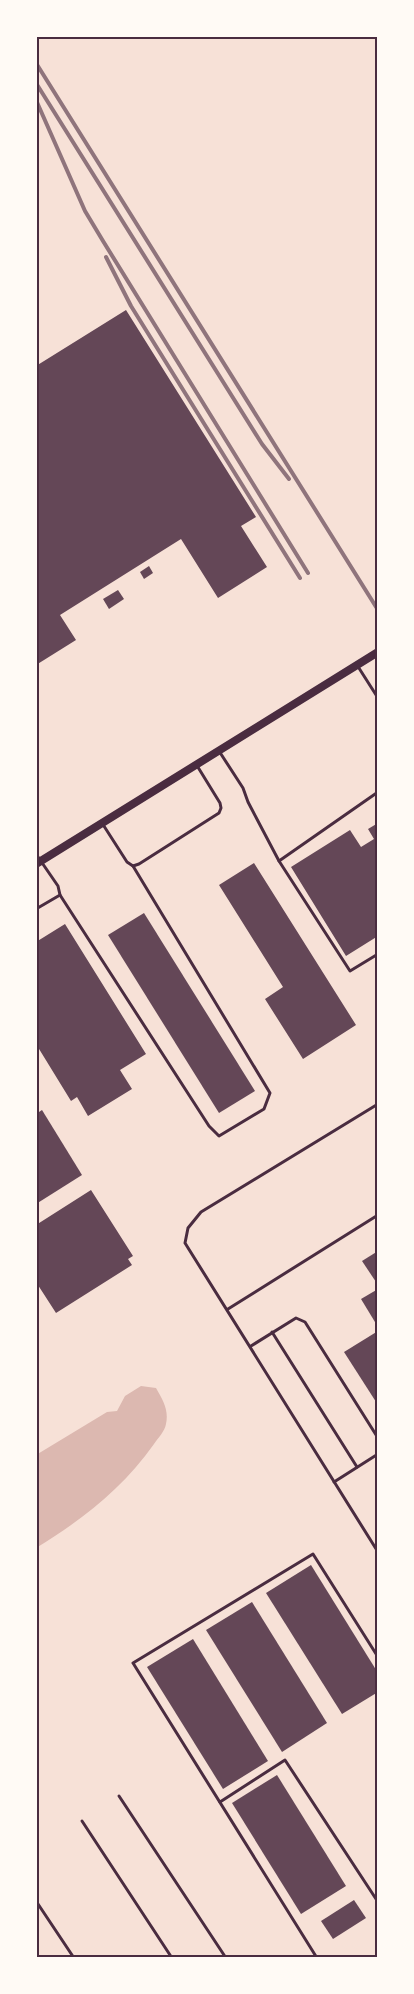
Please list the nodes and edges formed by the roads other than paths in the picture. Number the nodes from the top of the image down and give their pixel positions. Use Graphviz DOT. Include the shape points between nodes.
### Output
graph roads {
  1 [pos="378,652"];
  2 [pos="357,665"];
  3 [pos="378,698"];
  4 [pos="218,750"];
  5 [pos="196,764"];
  6 [pos="378,792"];
  7 [pos="102,822"];
  8 [pos="36,854"];
  9 [pos="39,862"];
  10 [pos="279,862"];
  11 [pos="133,866"];
  12 [pos="60,895"];
  13 [pos="36,909"];
  14 [pos="378,954"];
  15 [pos="378,1104"];
  16 [pos="378,1215"];
  17 [pos="228,1309"];
  18 [pos="272,1332"];
  19 [pos="251,1346"];
  20 [pos="378,1438"];
  21 [pos="378,1454"];
  22 [pos="357,1467"];
  23 [pos="334,1482"];
  24 [pos="378,1552"];
  25 [pos="378,1657"];
  26 [pos="119,1796"];
  27 [pos="220,1802"];
  28 [pos="82,1821"];
  29 [pos="36,1901"];
  30 [pos="378,1902"];
  31 [pos="74,1958"];
  32 [pos="172,1958"];
  33 [pos="226,1958"];
  34 [pos="317,1958"];
  1 -- 2 [label="street"];
  2 -- 3 [label="lane"];
  2 -- 4 [label="street"];
  4 -- 5 [label="street"];
  4 -- 10 [label="lane" via="242,788"];
  5 -- 7 [label="street"];
  5 -- 11 [label="lane" via="220,803 219,813"];
  6 -- 10 [label="lane"];
  7 -- 9 [label="street"];
  7 -- 11 [label="lane" via="127,862"];
  8 -- 9 [label="lane"];
  9 -- 12 [label="lane" via="58,886"];
  10 -- 14 [label="lane" via="350,971"];
  11 -- 12 [label="lane" via="270,1093 264,1109 219,1136"];
  12 -- 13 [label="lane"];
  15 -- 17 [label="lane" via="201,1212 188,1228 185,1242"];
  16 -- 17 [label="lane"];
  17 -- 19 [label="lane"];
  18 -- 19 [label="lane"];
  18 -- 20 [label="lane" via="296,1318 305,1322"];
  18 -- 22 [label="lane"];
  19 -- 23 [label="lane"];
  21 -- 22 [label="lane"];
  22 -- 23 [label="lane"];
  23 -- 24 [label="lane"];
  25 -- 27 [label="lane" via="313,1554 133,1663"];
  26 -- 33 [label="lane"];
  27 -- 30 [label="lane" via="286,1760"];
  27 -- 34 [label="lane"];
  28 -- 32 [label="lane"];
  29 -- 31 [label="lane"];
}
